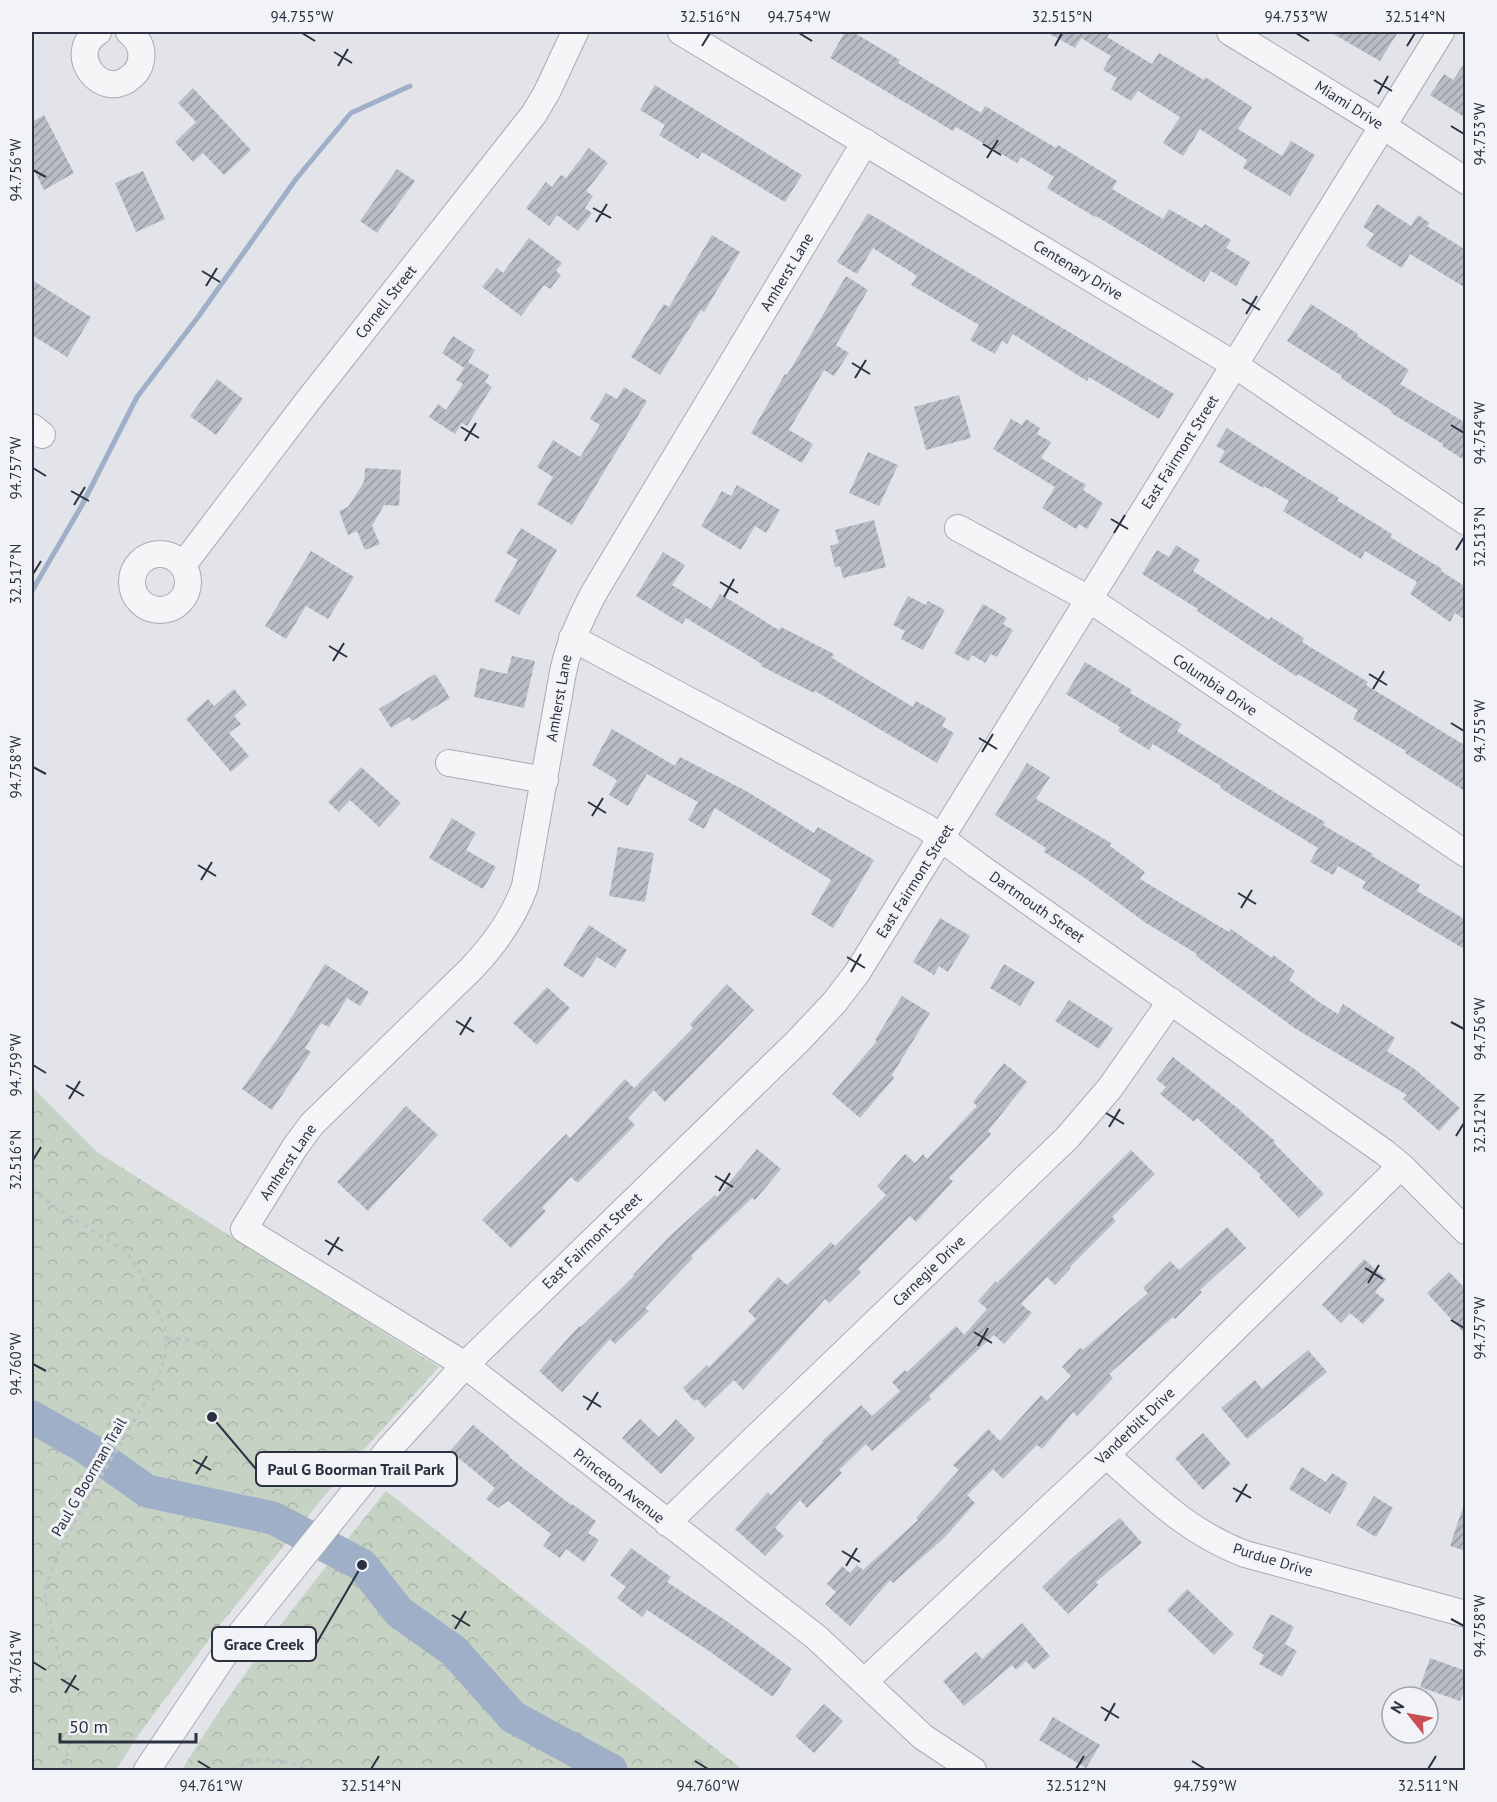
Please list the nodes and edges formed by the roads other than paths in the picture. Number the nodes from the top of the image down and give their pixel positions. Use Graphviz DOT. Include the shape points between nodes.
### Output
graph roads {
  1 [pos="98,32"];
  2 [pos="575,32"];
  3 [pos="681,32"];
  4 [pos="1230,32"];
  5 [pos="1441,32"];
  6 [pos="136,34"];
  7 [pos="1383,126"];
  8 [pos="865,142"];
  9 [pos="1466,181"];
  10 [pos="1235,365"];
  11 [pos="1466,522"];
  12 [pos="958,528"];
  13 [pos="183,565"];
  14 [pos="1089,599"];
  15 [pos="572,638"];
  16 [pos="449,763"];
  17 [pos="545,780"];
  18 [pos="941,838"];
  19 [pos="1466,854"];
  20 [pos="1171,1001"];
  21 [pos="1401,1166"];
  22 [pos="244,1229"];
  23 [pos="1466,1231"];
  24 [pos="465,1365"];
  25 [pos="1106,1455"];
  26 [pos="667,1523"];
  27 [pos="1466,1614"];
  28 [pos="864,1682"];
  29 [pos="147,1770"];
  30 [pos="973,1770"];
  1 -- 6 [label="street" via="88,42 85,61 95,78 112,84 129,79 140,65 141,47"];
  2 -- 13 [label="street, Cornell Street" via="534,114"];
  3 -- 8 [label="street, Centenary Drive"];
  4 -- 7 [label="street, Miami Drive"];
  5 -- 7 [label="street, East Fairmont Street"];
  7 -- 9 [label="street, Miami Drive"];
  7 -- 10 [label="street, East Fairmont Street"];
  8 -- 10 [label="street, Centenary Drive"];
  8 -- 15 [label="street, Amherst Lane" via="596,591"];
  10 -- 11 [label="street, Centenary Drive"];
  10 -- 14 [label="street, East Fairmont Street"];
  12 -- 14 [label="street, Columbia Drive"];
  14 -- 18 [label="street, East Fairmont Street"];
  14 -- 19 [label="street, Columbia Drive"];
  15 -- 17 [label="street, Amherst Lane"];
  15 -- 18 [label="street, Dartmouth Street" via="908,816"];
  16 -- 17 [label="street"];
  17 -- 22 [label="street, Amherst Lane" via="525,886 504,929 471,969 306,1131"];
  18 -- 20 [label="street, Dartmouth Street"];
  18 -- 24 [label="street, East Fairmont Street" via="857,973 823,1015"];
  20 -- 21 [label="street, Dartmouth Street"];
  20 -- 26 [label="street, Carnegie Drive" via="1110,1088 1067,1138"];
  21 -- 23 [label="street, Dartmouth Street"];
  21 -- 25 [label="street, Vanderbilt Drive"];
  22 -- 24 [label="street, Princeton Avenue"];
  24 -- 26 [label="street, Princeton Avenue"];
  24 -- 29 [label="street, East Fairmont Street" via="356,1487 262,1605 206,1680"];
  25 -- 27 [label="street, Purdue Drive" via="1183,1521 1223,1545"];
  25 -- 28 [label="street, Vanderbilt Drive"];
  26 -- 28 [label="street, Princeton Avenue" via="816,1637"];
  28 -- 30 [label="street, Princeton Avenue" via="923,1737"];
}
